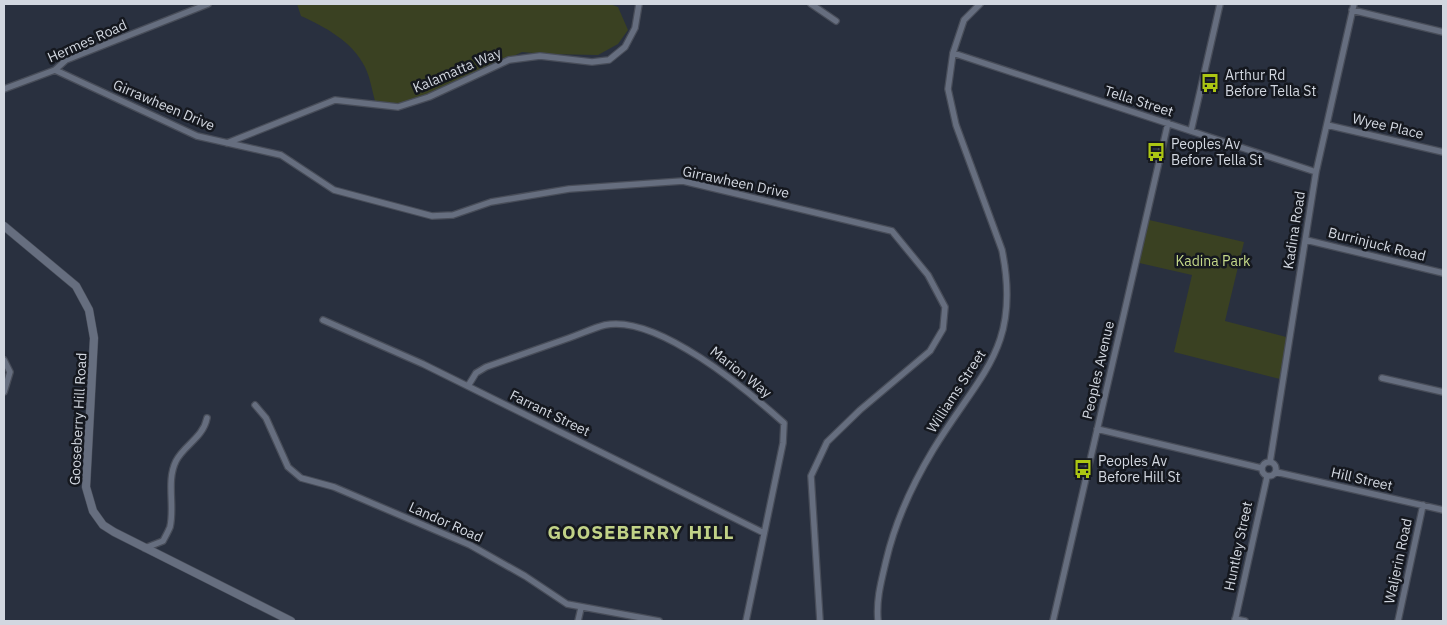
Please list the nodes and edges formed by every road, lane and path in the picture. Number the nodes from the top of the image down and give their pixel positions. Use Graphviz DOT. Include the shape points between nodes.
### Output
graph roads {
  1 [pos="208,4"];
  2 [pos="639,4"];
  3 [pos="811,4"];
  4 [pos="980,4"];
  5 [pos="1220,4"];
  6 [pos="1353,7"];
  7 [pos="836,21"];
  8 [pos="1443,32"];
  9 [pos="954,53"];
  10 [pos="55,70"];
  11 [pos="4,89"];
  12 [pos="1168,124"];
  13 [pos="1327,125"];
  14 [pos="1191,131"];
  15 [pos="226,144"];
  16 [pos="1443,152"];
  17 [pos="1316,172"];
  18 [pos="4,226"];
  19 [pos="1306,240"];
  20 [pos="1443,273"];
  21 [pos="323,320"];
  22 [pos="4,360"];
  23 [pos="1382,378"];
  24 [pos="468,386"];
  25 [pos="4,392"];
  26 [pos="1443,392"];
  27 [pos="255,405"];
  28 [pos="207,418"];
  29 [pos="1097,429"];
  30 [pos="1270,462"];
  31 [pos="1261,468"];
  32 [pos="1276,472"];
  33 [pos="1266,476"];
  34 [pos="1423,505"];
  35 [pos="1443,510"];
  36 [pos="764,533"];
  37 [pos="145,548"];
  38 [pos="582,608"];
  39 [pos="1235,620"];
  40 [pos="291,621"];
  41 [pos="578,621"];
  42 [pos="659,621"];
  43 [pos="746,621"];
  44 [pos="820,621"];
  45 [pos="878,621"];
  46 [pos="1053,621"];
  47 [pos="1246,621"];
  48 [pos="1398,621"];
  1 -- 10 [label="street, Hermes Road" via="66,60"];
  2 -- 15 [label="street, Kalamatta Way" via="635,28 625,47 609,60 592,62 540,56 509,60 430,98 398,107 335,100"];
  3 -- 7 [label="street"];
  4 -- 9 [label="street, Williams Street" via="964,20"];
  5 -- 14 [label="street"];
  6 -- 8 [label="street"];
  6 -- 13 [label="street, Kadina Road"];
  9 -- 12 [label="street, Tella Street"];
  9 -- 45 [label="street, Williams Street" via="948,89 956,125 1002,250 1007,309 1004,330 989,367 934,448 892,535 876,604"];
  10 -- 11 [label="street, Hermes Road"];
  10 -- 15 [label="street, Girrawheen Drive" via="196,136"];
  12 -- 14 [label="street, Tella Street"];
  12 -- 29 [label="street, Peoples Avenue"];
  13 -- 16 [label="street, Wyee Place"];
  13 -- 17 [label="street, Kadina Road"];
  14 -- 17 [label="street, Tella Street"];
  15 -- 44 [label="street, Girrawheen Drive" via="281,155 334,190 350,196 432,216 452,215 491,202 569,189 683,181 892,231 928,275 945,307 943,329 930,352 860,410 828,442 811,476"];
  17 -- 19 [label="street, Kadina Road"];
  18 -- 37 [label="street, Gooseberry Hill Road" via="76,286 86,304 94,338 87,497 104,524"];
  19 -- 20 [label="street, Burrinjuck Road"];
  19 -- 30 [label="street, Kadina Road"];
  21 -- 24 [label="street, Farrant Street"];
  22 -- 25 [label="street" via="10,372"];
  23 -- 26 [label="street"];
  24 -- 36 [label="street, Farrant Street"];
  24 -- 36 [label="street, Marion Way" via="476,373 486,367 606,325 627,325 651,333 702,357 784,423"];
  27 -- 38 [label="street, Landor Road" via="266,418 288,467 301,478 334,488 470,545 567,604"];
  28 -- 37 [label="street" via="206,425 176,461 171,481 170,527 163,541"];
  29 -- 31 [label="street"];
  29 -- 46 [label="street, Peoples Avenue"];
  30 -- 31 [label="street"];
  30 -- 32 [label="street" via="1275,465"];
  31 -- 33 [label="street"];
  32 -- 33 [label="street"];
  32 -- 34 [label="street, Hill Street"];
  33 -- 39 [label="street, Huntley Street"];
  34 -- 35 [label="street, Hill Street"];
  34 -- 48 [label="street, Waljerin Road"];
  36 -- 43 [label="street, Marion Way"];
  37 -- 40 [label="street, Gooseberry Hill Road"];
  38 -- 41 [label="street"];
  38 -- 42 [label="street, Landor Road"];
  39 -- 47 [label="street"];
}
